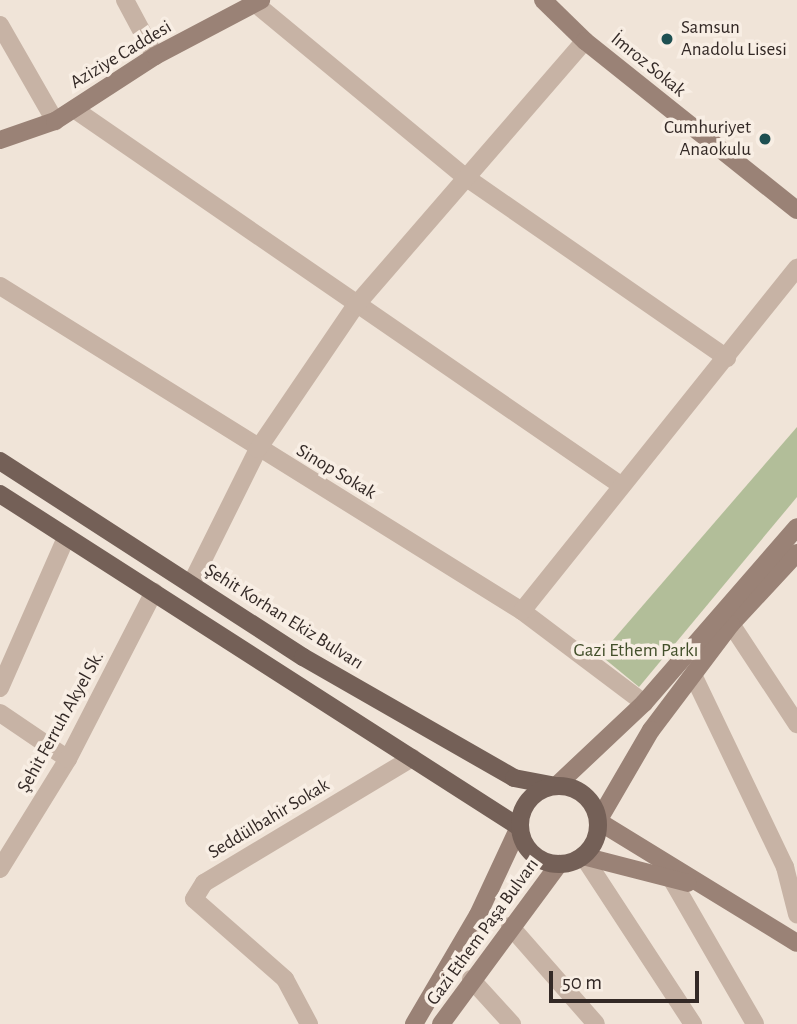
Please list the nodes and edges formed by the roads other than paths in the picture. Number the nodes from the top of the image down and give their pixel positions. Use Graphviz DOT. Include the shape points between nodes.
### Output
graph roads {
  1 [pos="125,0"];
  2 [pos="543,0"];
  3 [pos="255,1"];
  4 [pos="0,25"];
  5 [pos="584,41"];
  6 [pos="155,56"];
  7 [pos="74,109"];
  8 [pos="55,121"];
  9 [pos="0,140"];
  10 [pos="464,176"];
  11 [pos="797,210"];
  12 [pos="797,268"];
  13 [pos="0,286"];
  14 [pos="356,305"];
  15 [pos="727,358"];
  16 [pos="258,449"];
  17 [pos="0,461"];
  18 [pos="622,486"];
  19 [pos="0,494"];
  20 [pos="797,527"];
  21 [pos="66,538"];
  22 [pos="796,558"];
  23 [pos="191,584"];
  24 [pos="154,592"];
  25 [pos="522,611"];
  26 [pos="731,624"];
  27 [pos="694,677"];
  28 [pos="0,688"];
  29 [pos="644,703"];
  30 [pos="0,713"];
  31 [pos="797,724"];
  32 [pos="412,758"];
  33 [pos="68,759"];
  34 [pos="556,786"];
  35 [pos="598,821"];
  36 [pos="519,827"];
  37 [pos="583,856"];
  38 [pos="559,864"];
  39 [pos="0,869"];
  40 [pos="672,880"];
  41 [pos="703,887"];
  42 [pos="797,914"];
  43 [pos="510,926"];
  44 [pos="797,943"];
  45 [pos="471,979"];
  46 [pos="309,1024"];
  47 [pos="414,1024"];
  48 [pos="441,1024"];
  49 [pos="512,1024"];
  50 [pos="596,1024"];
  51 [pos="693,1024"];
  52 [pos="755,1024"];
  1 -- 6 [label="street"];
  2 -- 5 [label="main road, İmroz Sokak"];
  3 -- 6 [label="main road, Aziziye Caddesi"];
  3 -- 10 [label="street"];
  4 -- 8 [label="street"];
  5 -- 10 [label="street"];
  5 -- 11 [label="main road, İmroz Sokak"];
  6 -- 7 [label="main road, Aziziye Caddesi"];
  7 -- 8 [label="main road, Aziziye Caddesi"];
  7 -- 14 [label="street"];
  8 -- 9 [label="main road, Aziziye Caddesi"];
  10 -- 14 [label="street"];
  10 -- 15 [label="street"];
  12 -- 15 [label="street"];
  13 -- 16 [label="street, Sinop Sokak"];
  14 -- 16 [label="street"];
  14 -- 18 [label="street"];
  15 -- 18 [label="street"];
  16 -- 23 [label="street"];
  16 -- 25 [label="street, Sinop Sokak"];
  17 -- 23 [label="main road, Şehit Korhan Ekiz Bulvarı"];
  18 -- 25 [label="street"];
  19 -- 21 [label="main road"];
  20 -- 29 [label="main road"];
  21 -- 24 [label="main road"];
  21 -- 28 [label="street"];
  22 -- 26 [label="main road"];
  23 -- 34 [label="main road, Şehit Korhan Ekiz Bulvarı" via="303,657 514,778"];
  24 -- 32 [label="main road"];
  24 -- 33 [label="street, Şehit Ferruh Akyel Sk."];
  25 -- 29 [label="street, Sinop Sokak"];
  26 -- 27 [label="main road"];
  26 -- 31 [label="street"];
  27 -- 35 [label="main road" via="651,730"];
  27 -- 42 [label="street" via="785,867"];
  29 -- 34 [label="main road"];
  30 -- 33 [label="street"];
  32 -- 36 [label="main road"];
  32 -- 46 [label="street, Seddülbahir Sokak" via="204,883 194,899 285,979"];
  33 -- 39 [label="street, Şehit Ferruh Akyel Sk."];
  34 -- 35 [label="main road" via="579,791 595,809"];
  34 -- 36 [label="main road" via="534,794 525,804"];
  35 -- 37 [label="main road" via="597,834"];
  35 -- 41 [label="main road"];
  36 -- 38 [label="main road" via="528,849"];
  36 -- 47 [label="main road, Gazi Ethem Paşa Bulvarı" via="478,915"];
  37 -- 38 [label="main road"];
  37 -- 40 [label="main road"];
  37 -- 51 [label="street" via="660,980"];
  38 -- 43 [label="main road, Gazi Ethem Paşa Bulvarı"];
  40 -- 41 [label="main road"];
  40 -- 52 [label="street"];
  41 -- 44 [label="main road"];
  43 -- 45 [label="main road, Gazi Ethem Paşa Bulvarı"];
  43 -- 50 [label="street"];
  45 -- 48 [label="main road, Gazi Ethem Paşa Bulvarı"];
  45 -- 49 [label="street"];
}
